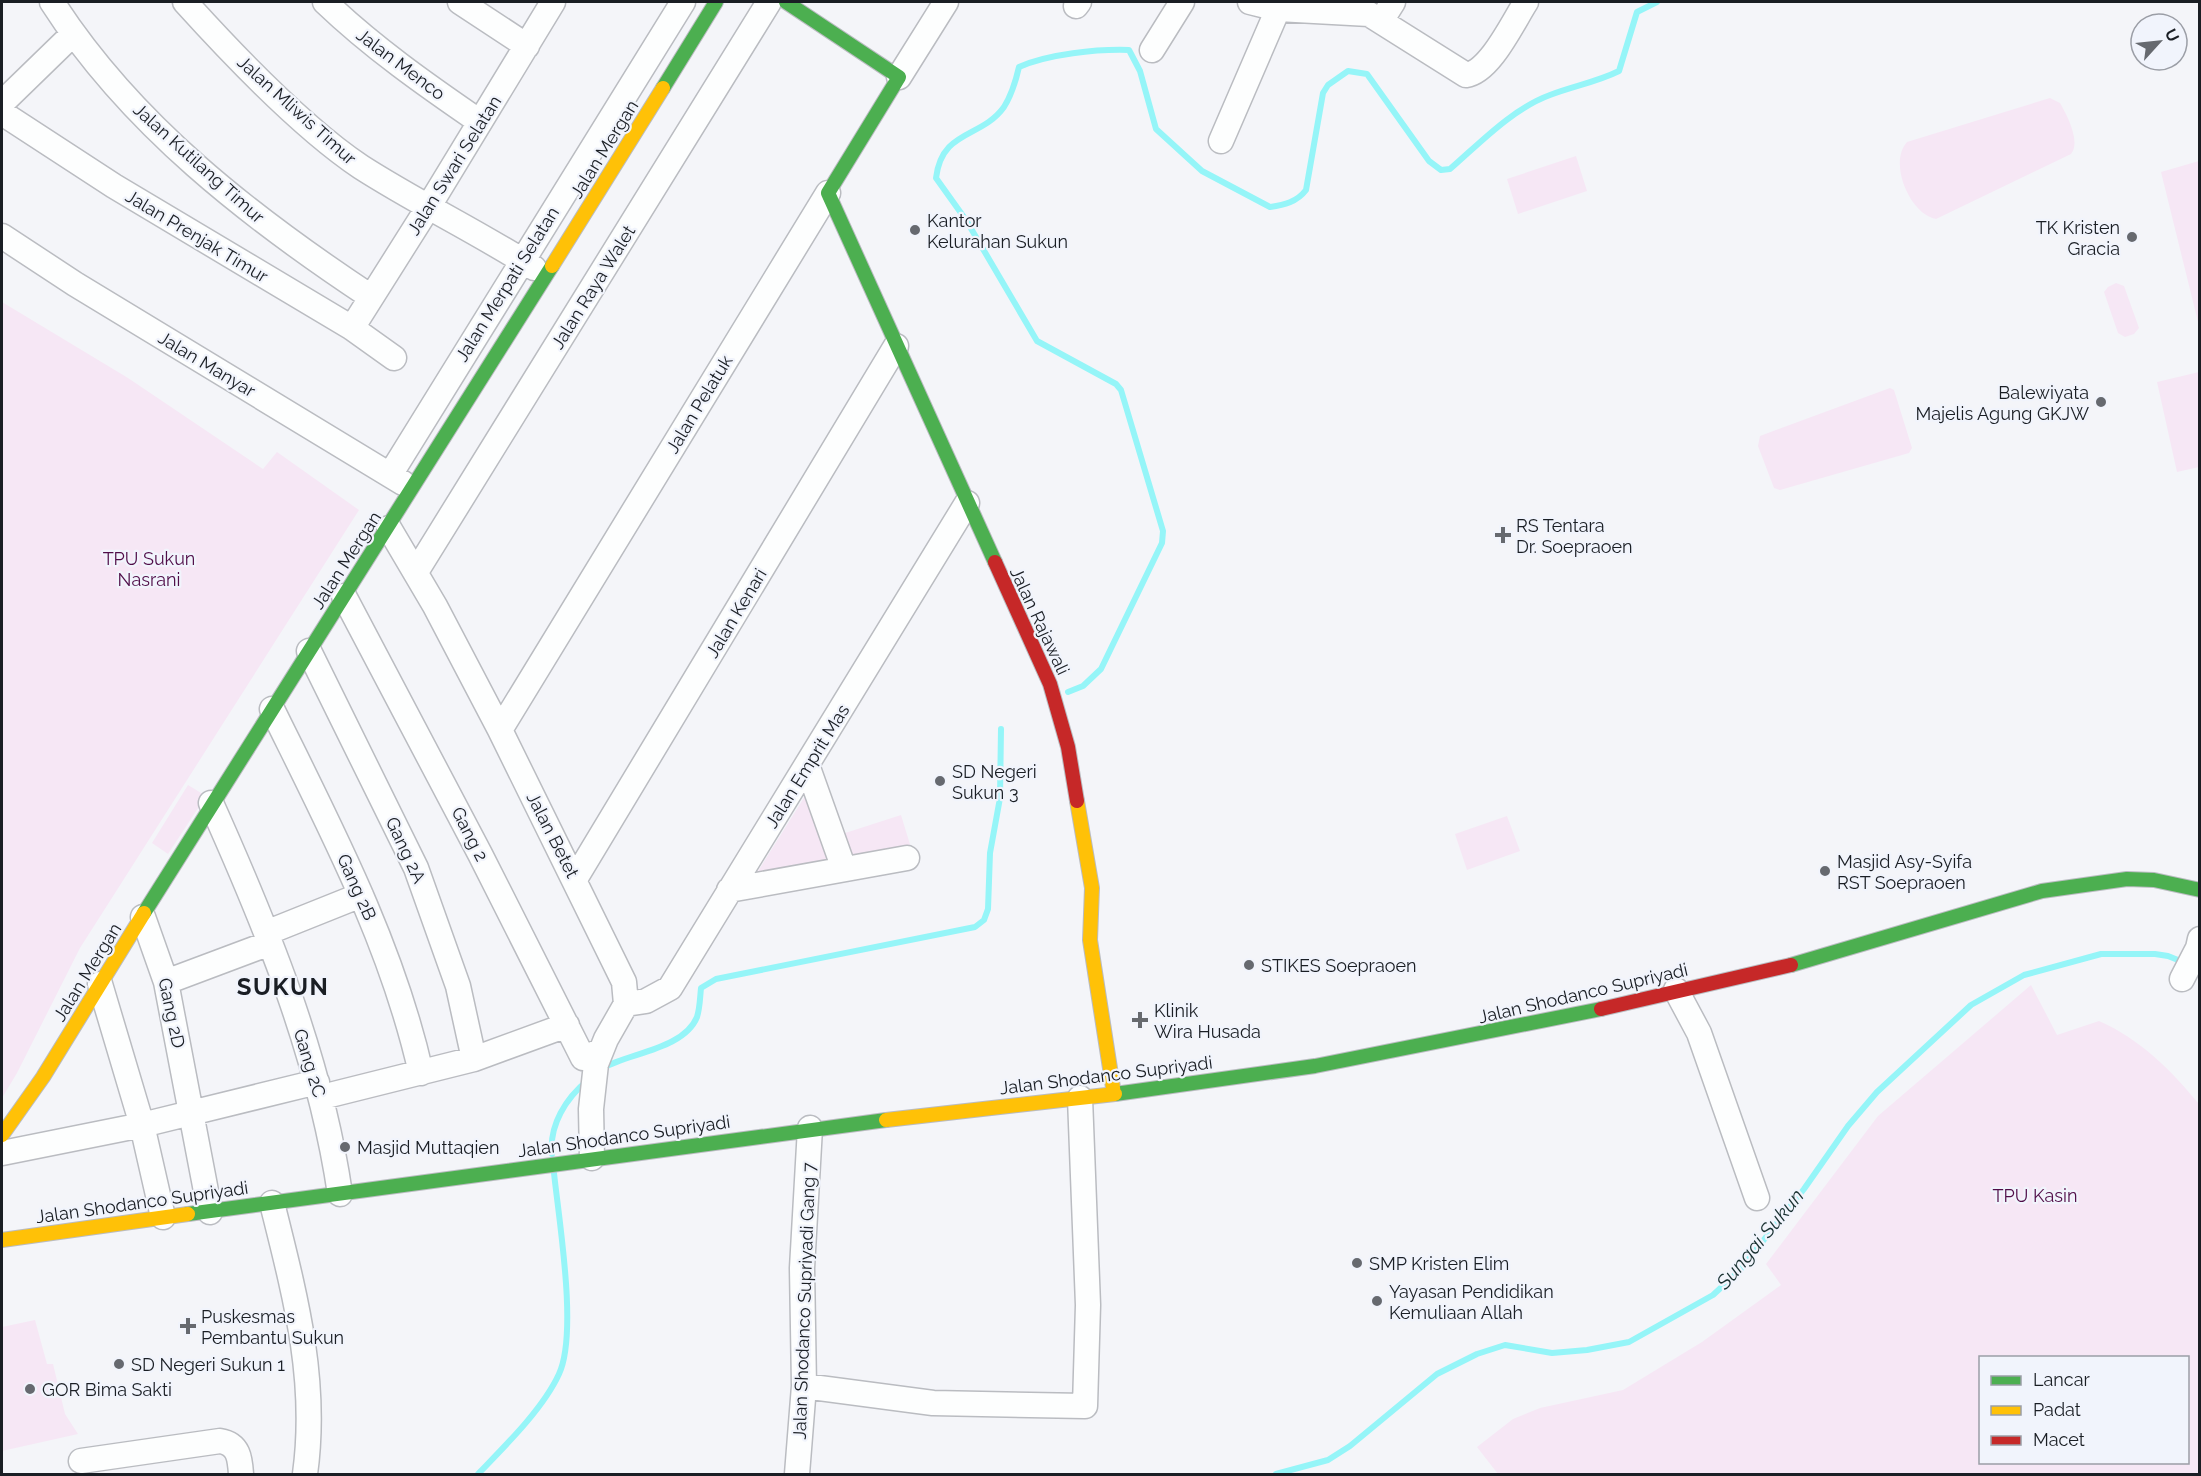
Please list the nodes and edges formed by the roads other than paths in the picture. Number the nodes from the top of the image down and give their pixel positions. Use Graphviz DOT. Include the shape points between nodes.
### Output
graph roads {
  1 [pos="52,2"];
  2 [pos="185,2"];
  3 [pos="325,2"];
  4 [pos="460,2"];
  5 [pos="553,2"];
  6 [pos="683,2"];
  7 [pos="716,2"];
  8 [pos="769,2"];
  9 [pos="786,2"];
  10 [pos="946,2"];
  11 [pos="1182,2"];
  12 [pos="1251,2"];
  13 [pos="1350,2"];
  14 [pos="1526,2"];
  15 [pos="1278,9"];
  16 [pos="1382,12"];
  17 [pos="73,34"];
  18 [pos="527,46"];
  19 [pos="1152,50"];
  20 [pos="898,77"];
  21 [pos="2,103"];
  22 [pos="2,113"];
  23 [pos="480,122"];
  24 [pos="1221,141"];
  25 [pos="828,193"];
  26 [pos="429,206"];
  27 [pos="2,236"];
  28 [pos="522,260"];
  29 [pos="547,276"];
  30 [pos="371,297"];
  31 [pos="352,328"];
  32 [pos="896,346"];
  33 [pos="394,358"];
  34 [pos="402,482"];
  35 [pos="967,503"];
  36 [pos="389,528"];
  37 [pos="416,572"];
  38 [pos="344,596"];
  39 [pos="309,651"];
  40 [pos="272,709"];
  41 [pos="500,730"];
  42 [pos="807,765"];
  43 [pos="211,803"];
  44 [pos="907,858"];
  45 [pos="844,869"];
  46 [pos="575,879"];
  47 [pos="729,890"];
  48 [pos="2199,890"];
  49 [pos="362,895"];
  50 [pos="143,917"];
  51 [pos="268,938"];
  52 [pos="2199,944"];
  53 [pos="2182,979"];
  54 [pos="166,982"];
  55 [pos="100,984"];
  56 [pos="1676,990"];
  57 [pos="627,1004"];
  58 [pos="567,1025"];
  59 [pos="598,1057"];
  60 [pos="474,1059"];
  61 [pos="421,1072"];
  62 [pos="320,1090"];
  63 [pos="1114,1094"];
  64 [pos="1080,1098"];
  65 [pos="189,1112"];
  66 [pos="142,1125"];
  67 [pos="810,1128"];
  68 [pos="2,1136"];
  69 [pos="2,1153"];
  70 [pos="582,1159"];
  71 [pos="340,1194"];
  72 [pos="1757,1198"];
  73 [pos="272,1203"];
  74 [pos="210,1212"];
  75 [pos="164,1217"];
  76 [pos="2,1240"];
  77 [pos="804,1386"];
  78 [pos="81,1461"];
  79 [pos="241,1474"];
  80 [pos="305,1474"];
  81 [pos="797,1474"];
  1 -- 17 [label="street, Jalan Kutilang Timur"];
  2 -- 26 [label="street, Jalan Mliwis Timur" via="299,116 360,166"];
  3 -- 23 [label="street, Jalan Menco" via="414,77"];
  4 -- 18 [label="street"];
  5 -- 18 [label="street, Jalan Swari Selatan"];
  6 -- 28 [label="street, Jalan Merpati Selatan"];
  7 -- 29 [label="street, Jalan Mergan"];
  8 -- 37 [label="street, Jalan Raya Walet"];
  9 -- 20 [label="street"];
  10 -- 20 [label="street"];
  11 -- 19 [label="street"];
  12 -- 15 [label="street"];
  13 -- 16 [label="street"];
  14 -- 16 [label="street" via="1485,65 1466,75"];
  15 -- 16 [label="street"];
  15 -- 24 [label="street"];
  17 -- 21 [label="street"];
  17 -- 30 [label="street, Jalan Kutilang Timur" via="146,119 173,144 257,216"];
  18 -- 23 [label="street, Jalan Swari Selatan"];
  20 -- 25 [label="street, Jalan Pelatuk"];
  22 -- 31 [label="street, Jalan Prenjak Timur" via="114,186"];
  23 -- 26 [label="street, Jalan Swari Selatan"];
  25 -- 32 [label="street, Jalan Rajawali"];
  25 -- 41 [label="street, Jalan Pelatuk"];
  26 -- 28 [label="street, Jalan Mliwis Timur"];
  26 -- 30 [label="street, Jalan Swari Selatan"];
  27 -- 34 [label="street, Jalan Manyar" via="85,291"];
  28 -- 29 [label="street, Jalan Mliwis Timur"];
  28 -- 34 [label="street, Jalan Merpati Selatan"];
  29 -- 34 [label="street, Jalan Mergan"];
  30 -- 31 [label="street, Jalan Swari Selatan"];
  31 -- 33 [label="street, Jalan Prenjak Timur"];
  32 -- 35 [label="street, Jalan Rajawali"];
  32 -- 46 [label="street, Jalan Kenari"];
  34 -- 36 [label="street, Jalan Mergan"];
  35 -- 42 [label="street, Jalan Emprit Mas"];
  35 -- 63 [label="street, Jalan Rajawali" via="1050,684 1068,747 1092,888 1090,940"];
  36 -- 37 [label="street, Jalan Betet"];
  36 -- 38 [label="street, Jalan Mergan"];
  37 -- 41 [label="street, Jalan Betet"];
  38 -- 39 [label="street, Jalan Mergan"];
  38 -- 58 [label="street, Gang 2"];
  39 -- 40 [label="street, Jalan Mergan"];
  39 -- 60 [label="street, Gang 2A" via="416,868 458,986"];
  40 -- 43 [label="street, Jalan Mergan"];
  40 -- 49 [label="street, Gang 2B"];
  41 -- 46 [label="street, Jalan Betet"];
  42 -- 45 [label="street"];
  42 -- 47 [label="street, Jalan Emprit Mas"];
  43 -- 50 [label="street, Jalan Mergan"];
  43 -- 51 [label="street, Gang 2C"];
  44 -- 45 [label="street"];
  45 -- 47 [label="street"];
  46 -- 57 [label="street, Jalan Betet" via="624,982"];
  47 -- 57 [label="street, Jalan Emprit Mas" via="670,988 646,1001"];
  48 -- 56 [label="street, Jalan Shodanco Supriyadi" via="2154,879 2127,879 2042,891 1794,964"];
  49 -- 51 [label="street"];
  49 -- 61 [label="street, Gang 2B" via="408,1015"];
  50 -- 54 [label="street, Gang 2D"];
  50 -- 55 [label="street, Jalan Mergan"];
  51 -- 54 [label="street"];
  51 -- 62 [label="street, Gang 2C"];
  52 -- 53 [label="street"];
  54 -- 65 [label="street, Gang 2D"];
  55 -- 66 [label="street"];
  55 -- 68 [label="street, Jalan Mergan"];
  56 -- 63 [label="street, Jalan Shodanco Supriyadi" via="1433,1045"];
  56 -- 72 [label="street" via="1699,1033"];
  57 -- 59 [label="street"];
  58 -- 59 [label="street, Gang 2" via="583,1058"];
  58 -- 60 [label="street"];
  59 -- 70 [label="street"];
  60 -- 61 [label="street"];
  61 -- 62 [label="street"];
  62 -- 65 [label="street"];
  62 -- 71 [label="street, Gang 2C"];
  63 -- 64 [label="street, Jalan Shodanco Supriyadi"];
  64 -- 67 [label="street, Jalan Shodanco Supriyadi"];
  64 -- 77 [label="street" via="1088,1305 1085,1406 933,1403"];
  65 -- 66 [label="street"];
  65 -- 74 [label="street, Gang 2D"];
  66 -- 69 [label="street"];
  66 -- 75 [label="street"];
  67 -- 70 [label="street, Jalan Shodanco Supriyadi"];
  67 -- 77 [label="street, Jalan Shodanco Supriyadi Gang 7" via="802,1268"];
  70 -- 71 [label="street, Jalan Shodanco Supriyadi"];
  71 -- 73 [label="street, Jalan Shodanco Supriyadi"];
  73 -- 74 [label="street, Jalan Shodanco Supriyadi"];
  73 -- 80 [label="street" via="300,1316 310,1394"];
  74 -- 75 [label="street, Jalan Shodanco Supriyadi"];
  75 -- 76 [label="street, Jalan Shodanco Supriyadi"];
  77 -- 81 [label="street, Jalan Shodanco Supriyadi Gang 7"];
  78 -- 79 [label="street" via="220,1442 231,1445 238,1454"];
}
